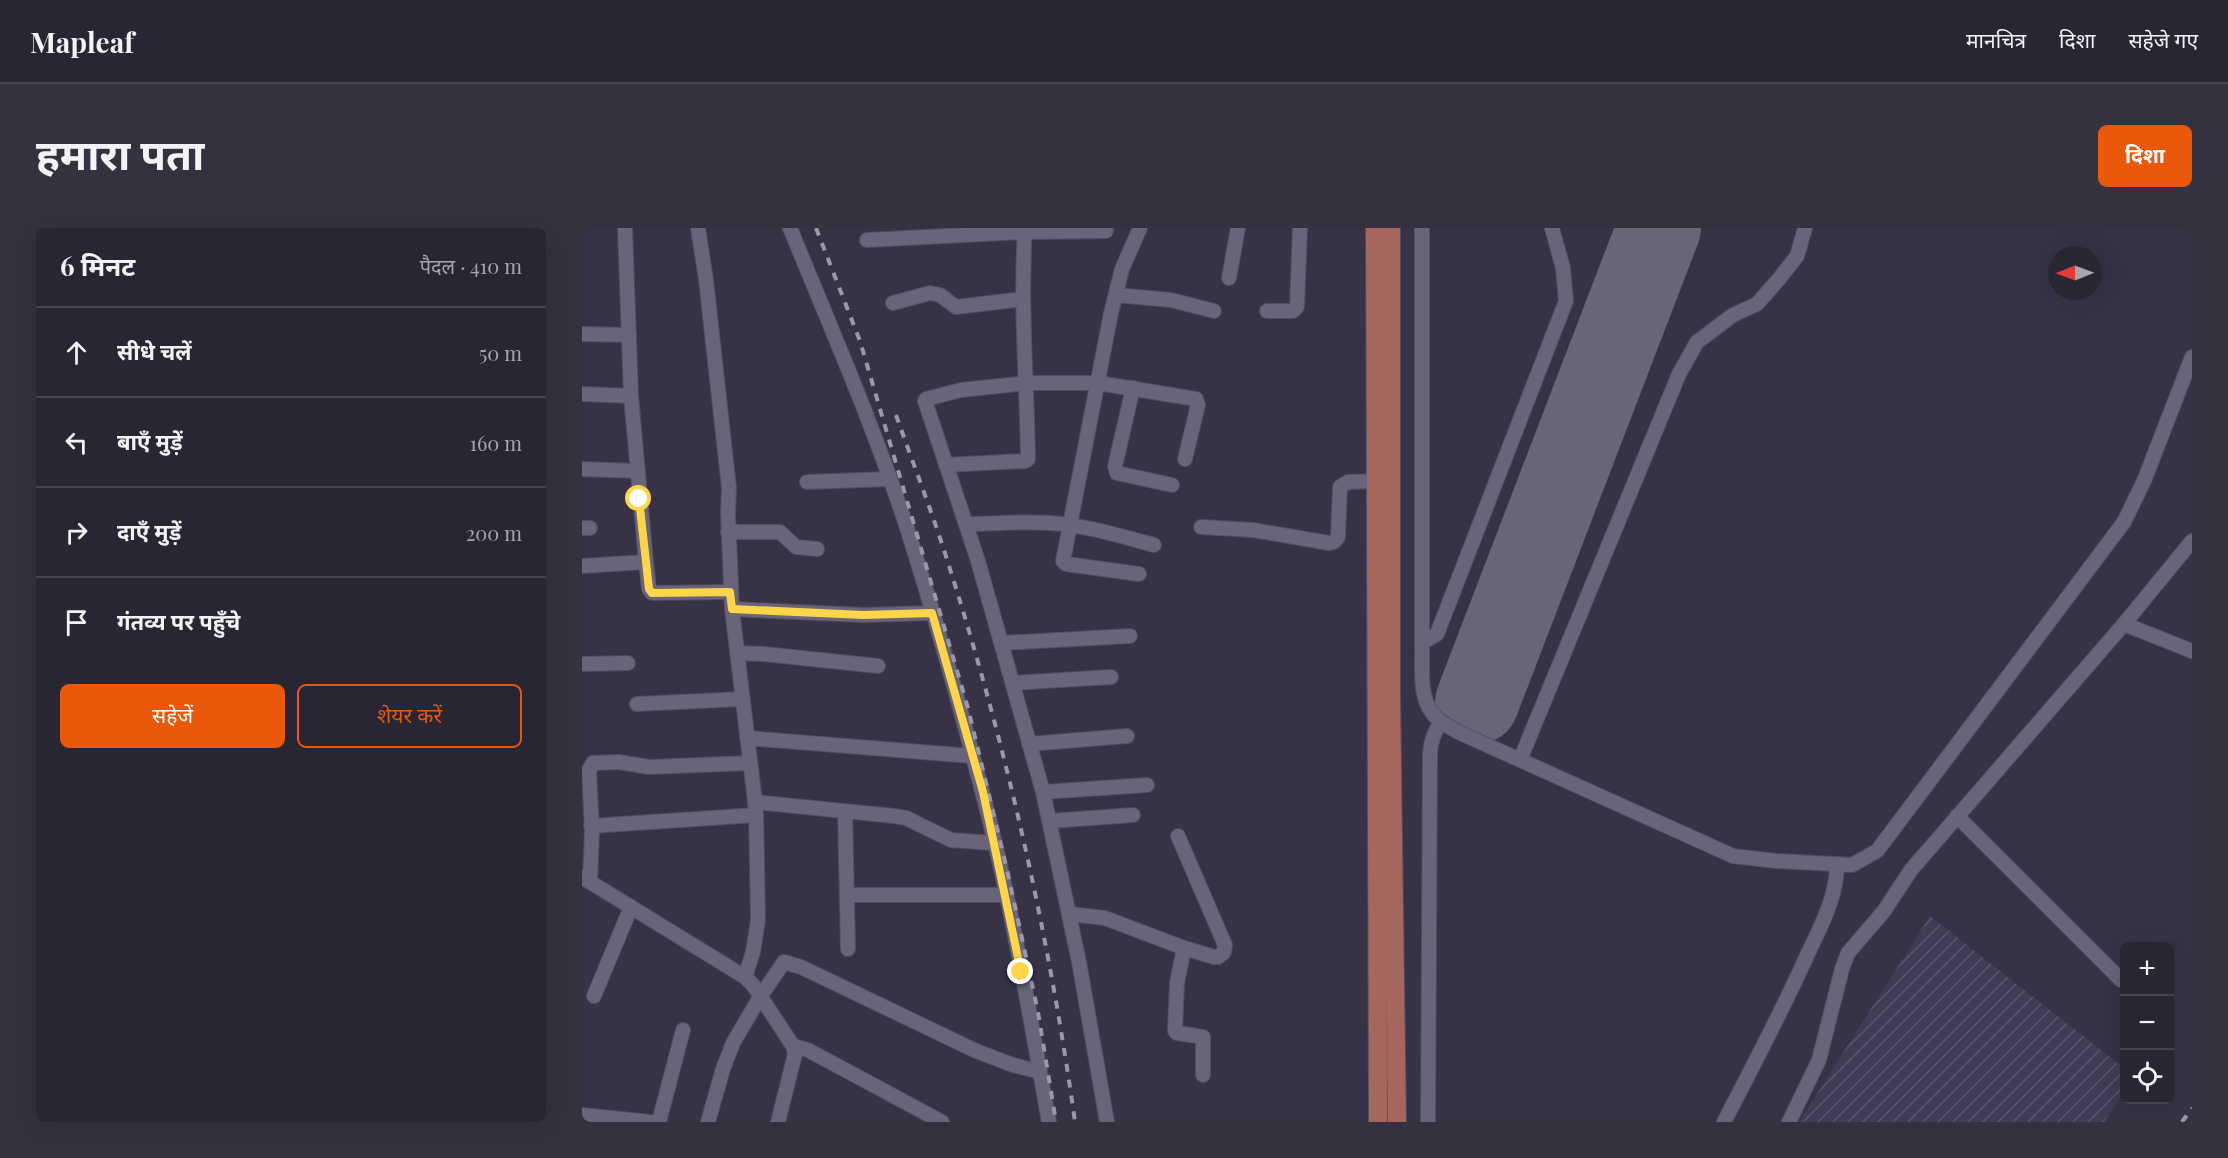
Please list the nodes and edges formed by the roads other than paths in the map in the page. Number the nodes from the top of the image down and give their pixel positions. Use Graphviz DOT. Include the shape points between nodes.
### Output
graph roads {
  1 [pos="625,228"];
  2 [pos="698,228"];
  3 [pos="790,228"];
  4 [pos="1140,228"];
  5 [pos="1238,228"];
  6 [pos="1300,228"];
  7 [pos="1375,228"];
  8 [pos="1391,228"];
  9 [pos="1422,228"];
  10 [pos="1552,228"];
  11 [pos="1805,228"];
  12 [pos="1025,230"];
  13 [pos="1106,231"];
  14 [pos="867,240"];
  15 [pos="1229,278"];
  16 [pos="1116,295"];
  17 [pos="1023,299"];
  18 [pos="894,303"];
  19 [pos="1214,311"];
  20 [pos="1267,312"];
  21 [pos="582,334"];
  22 [pos="629,335"];
  23 [pos="2192,357"];
  24 [pos="1027,383"];
  25 [pos="1098,383"];
  26 [pos="1133,388"];
  27 [pos="582,393"];
  28 [pos="631,396"];
  29 [pos="1185,459"];
  30 [pos="946,465"];
  31 [pos="582,469"];
  32 [pos="637,471"];
  33 [pos="889,479"];
  34 [pos="1376,481"];
  35 [pos="807,482"];
  36 [pos="1172,485"];
  37 [pos="966,524"];
  38 [pos="1069,525"];
  39 [pos="1202,527"];
  40 [pos="728,532"];
  41 [pos="2192,541"];
  42 [pos="1154,546"];
  43 [pos="817,549"];
  44 [pos="2188,554"];
  45 [pos="646,562"];
  46 [pos="582,566"];
  47 [pos="1139,574"];
  48 [pos="730,592"];
  49 [pos="732,609"];
  50 [pos="932,613"];
  51 [pos="2124,624"];
  52 [pos="1130,636"];
  53 [pos="1001,643"];
  54 [pos="1422,643"];
  55 [pos="2192,651"];
  56 [pos="736,653"];
  57 [pos="628,663"];
  58 [pos="582,664"];
  59 [pos="878,666"];
  60 [pos="1111,677"];
  61 [pos="1013,684"];
  62 [pos="742,699"];
  63 [pos="637,704"];
  64 [pos="1442,722"];
  65 [pos="1127,736"];
  66 [pos="747,738"];
  67 [pos="1029,744"];
  68 [pos="972,756"];
  69 [pos="1520,760"];
  70 [pos="586,763"];
  71 [pos="750,763"];
  72 [pos="1147,785"];
  73 [pos="1043,792"];
  74 [pos="755,808"];
  75 [pos="586,811"];
  76 [pos="845,811"];
  77 [pos="1132,814"];
  78 [pos="1957,816"];
  79 [pos="1050,821"];
  80 [pos="591,826"];
  81 [pos="1179,836"];
  82 [pos="994,843"];
  83 [pos="1837,864"];
  84 [pos="586,879"];
  85 [pos="847,895"];
  86 [pos="1006,895"];
  87 [pos="631,907"];
  88 [pos="1070,914"];
  89 [pos="1184,948"];
  90 [pos="848,949"];
  91 [pos="745,977"];
  92 [pos="2120,979"];
  93 [pos="594,996"];
  94 [pos="760,997"];
  95 [pos="682,1030"];
  96 [pos="793,1046"];
  97 [pos="1040,1072"];
  98 [pos="1203,1075"];
  99 [pos="582,1115"];
  100 [pos="650,1122"];
  101 [pos="658,1122"];
  102 [pos="708,1122"];
  103 [pos="778,1122"];
  104 [pos="942,1122"];
  105 [pos="1049,1122"];
  106 [pos="1107,1122"];
  107 [pos="1378,1122"];
  108 [pos="1397,1122"];
  109 [pos="1428,1122"];
  110 [pos="1725,1122"];
  111 [pos="1789,1122"];
  1 -- 22 [label="street"];
  2 -- 40 [label="street" via="729,488"];
  3 -- 33 [label="street"];
  4 -- 16 [label="street" via="1122,269"];
  5 -- 15 [label="street"];
  6 -- 20 [label="street" via="1297,307 1293,311"];
  7 -- 34 [label="main road"];
  8 -- 108 [label="main road" via="1391,695"];
  9 -- 54 [label="street"];
  10 -- 54 [label="street" via="1563,268 1566,301 1437,634"];
  11 -- 69 [label="street" via="1797,256 1758,304 1733,315 1697,342 1679,374"];
  12 -- 13 [label="street"];
  12 -- 14 [label="street"];
  12 -- 17 [label="street"];
  16 -- 19 [label="street" via="1171,300"];
  16 -- 25 [label="street"];
  17 -- 18 [label="street" via="956,307 930,293"];
  17 -- 24 [label="street"];
  21 -- 22 [label="street"];
  22 -- 28 [label="street"];
  23 -- 83 [label="street" via="2124,522 1877,851 1852,865"];
  24 -- 25 [label="street"];
  24 -- 30 [label="street" via="1027,461"];
  24 -- 30 [label="street" via="961,390 926,399"];
  25 -- 26 [label="street"];
  25 -- 38 [label="street"];
  26 -- 29 [label="street" via="1198,401"];
  26 -- 36 [label="street" via="1115,470"];
  27 -- 28 [label="street"];
  28 -- 32 [label="street"];
  30 -- 37 [label="street"];
  31 -- 32 [label="street"];
  32 -- 45 [label="street"];
  33 -- 35 [label="street"];
  33 -- 50 [label="street"];
  34 -- 39 [label="street" via="1348,482 1340,488 1338,537 1334,542"];
  34 -- 107 [label="main road"];
  37 -- 38 [label="street"];
  37 -- 53 [label="street"];
  38 -- 42 [label="street"];
  38 -- 47 [label="street" via="1063,561 1066,564"];
  40 -- 43 [label="street" via="780,532 796,547"];
  40 -- 48 [label="street"];
  41 -- 44 [label="street"];
  44 -- 51 [label="street"];
  45 -- 46 [label="street"];
  45 -- 48 [label="street" via="652,593"];
  48 -- 49 [label="street"];
  49 -- 50 [label="street" via="863,615"];
  49 -- 56 [label="street"];
  50 -- 68 [label="street"];
  51 -- 55 [label="street"];
  51 -- 78 [label="street"];
  52 -- 53 [label="street"];
  53 -- 61 [label="street"];
  54 -- 64 [label="street" via="1423,694 1427,706"];
  56 -- 59 [label="street"];
  56 -- 62 [label="street"];
  57 -- 58 [label="street"];
  60 -- 61 [label="street"];
  61 -- 67 [label="street"];
  62 -- 63 [label="street"];
  62 -- 66 [label="street"];
  64 -- 69 [label="street"];
  64 -- 109 [label="street" via="1431,740 1430,753"];
  65 -- 67 [label="street"];
  66 -- 68 [label="street"];
  66 -- 71 [label="street"];
  67 -- 73 [label="street"];
  68 -- 82 [label="street"];
  69 -- 83 [label="street" via="1733,856"];
  70 -- 71 [label="street" via="619,762 649,767"];
  70 -- 75 [label="street"];
  71 -- 74 [label="street"];
  72 -- 73 [label="street"];
  73 -- 79 [label="street"];
  74 -- 76 [label="street"];
  74 -- 80 [label="street"];
  74 -- 91 [label="street" via="758,920"];
  75 -- 80 [label="street"];
  76 -- 82 [label="street" via="906,818 951,840"];
  76 -- 85 [label="street"];
  77 -- 79 [label="street"];
  78 -- 92 [label="street"];
  78 -- 111 [label="street" via="1848,953 1819,1060"];
  79 -- 88 [label="street"];
  80 -- 84 [label="street"];
  81 -- 89 [label="street" via="1225,949 1222,955 1214,957"];
  82 -- 86 [label="street"];
  83 -- 110 [label="street" via="1829,909"];
  84 -- 87 [label="street"];
  85 -- 86 [label="street"];
  85 -- 90 [label="street"];
  86 -- 97 [label="street"];
  87 -- 91 [label="street"];
  87 -- 93 [label="street"];
  88 -- 89 [label="street" via="1105,918"];
  88 -- 106 [label="street"];
  89 -- 98 [label="street" via="1177,983 1175,1031 1203,1037"];
  91 -- 94 [label="street"];
  94 -- 96 [label="street"];
  94 -- 97 [label="street" via="782,963 787,962 976,1051"];
  94 -- 102 [label="street" via="727,1058"];
  95 -- 101 [label="street"];
  96 -- 103 [label="street" via="795,1054"];
  96 -- 104 [label="street" via="808,1050"];
  97 -- 105 [label="street"];
  99 -- 100 [label="street"];
}
